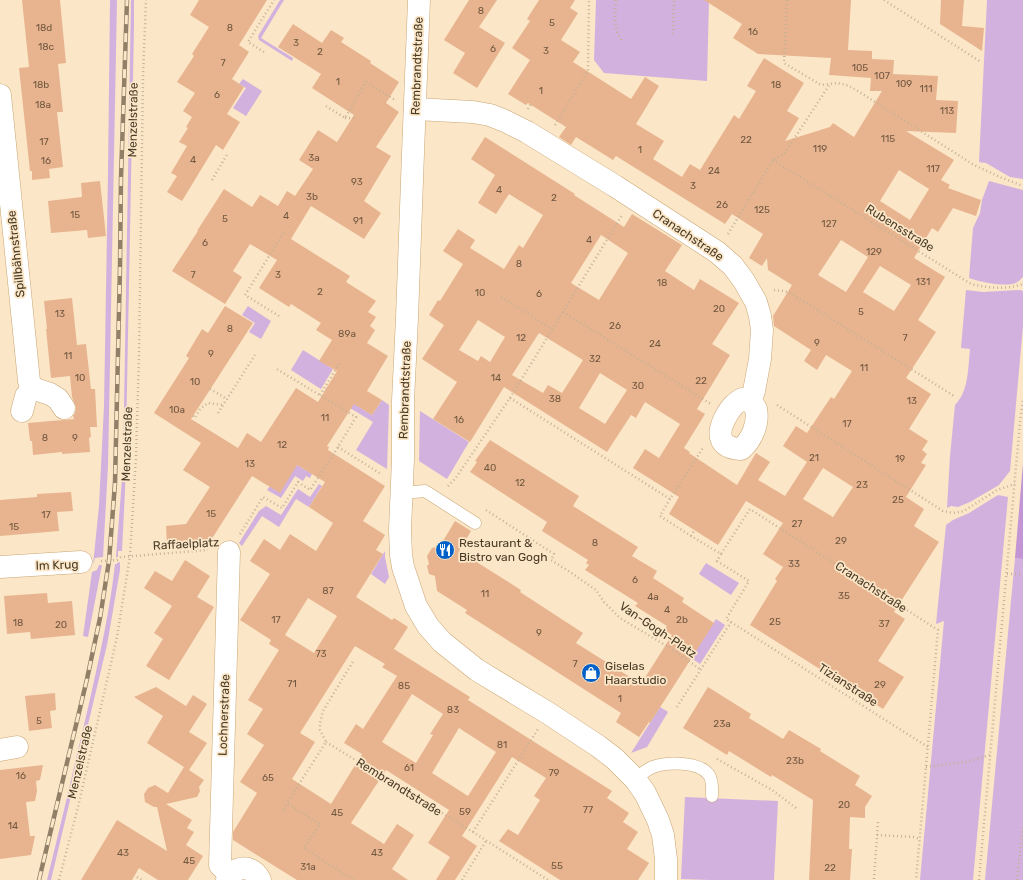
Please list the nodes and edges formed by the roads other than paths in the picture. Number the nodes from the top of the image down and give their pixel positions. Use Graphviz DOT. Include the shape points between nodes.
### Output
graph roads {
  1 [pos="419,0"];
  2 [pos="0,95"];
  3 [pos="415,109"];
  4 [pos="32,388"];
  5 [pos="752,396"];
  6 [pos="64,408"];
  7 [pos="22,411"];
  8 [pos="402,486"];
  9 [pos="475,523"];
  10 [pos="228,552"];
  11 [pos="81,562"];
  12 [pos="0,567"];
  13 [pos="635,779"];
  14 [pos="712,796"];
  15 [pos="228,877"];
  16 [pos="260,880"];
  17 [pos="666,880"];
  1 -- 3 [label="street, Rembrandtstraße"];
  2 -- 4 [label="street, Spillbähnstraße" via="28,381"];
  3 -- 5 [label="street, Cranachstraße" via="473,112 490,115 517,126 717,252 733,266 756,302 762,330 760,359"];
  3 -- 8 [label="street, Rembrandtstraße"];
  4 -- 6 [label="street" via="58,399"];
  4 -- 7 [label="street" via="26,396"];
  5 -- 5 [label="street" via="757,420 753,434 741,449 727,446 720,435 727,414 734,404"];
  8 -- 9 [label="lane" via="425,492"];
  8 -- 13 [label="street, Rembrandtstraße" via="402,561 416,606 428,626 442,642 477,670 598,746"];
  10 -- 15 [label="street, Lochnerstraße" via="220,865"];
  11 -- 12 [label="street, Im Krug"];
  13 -- 14 [label="lane" via="652,767 669,763 696,766 710,776"];
  13 -- 17 [label="street, Rembrandtstraße" via="645,793 663,835"];
  15 -- 16 [label="street, Lochnerstraße" via="237,870 247,868 256,873"];
}
